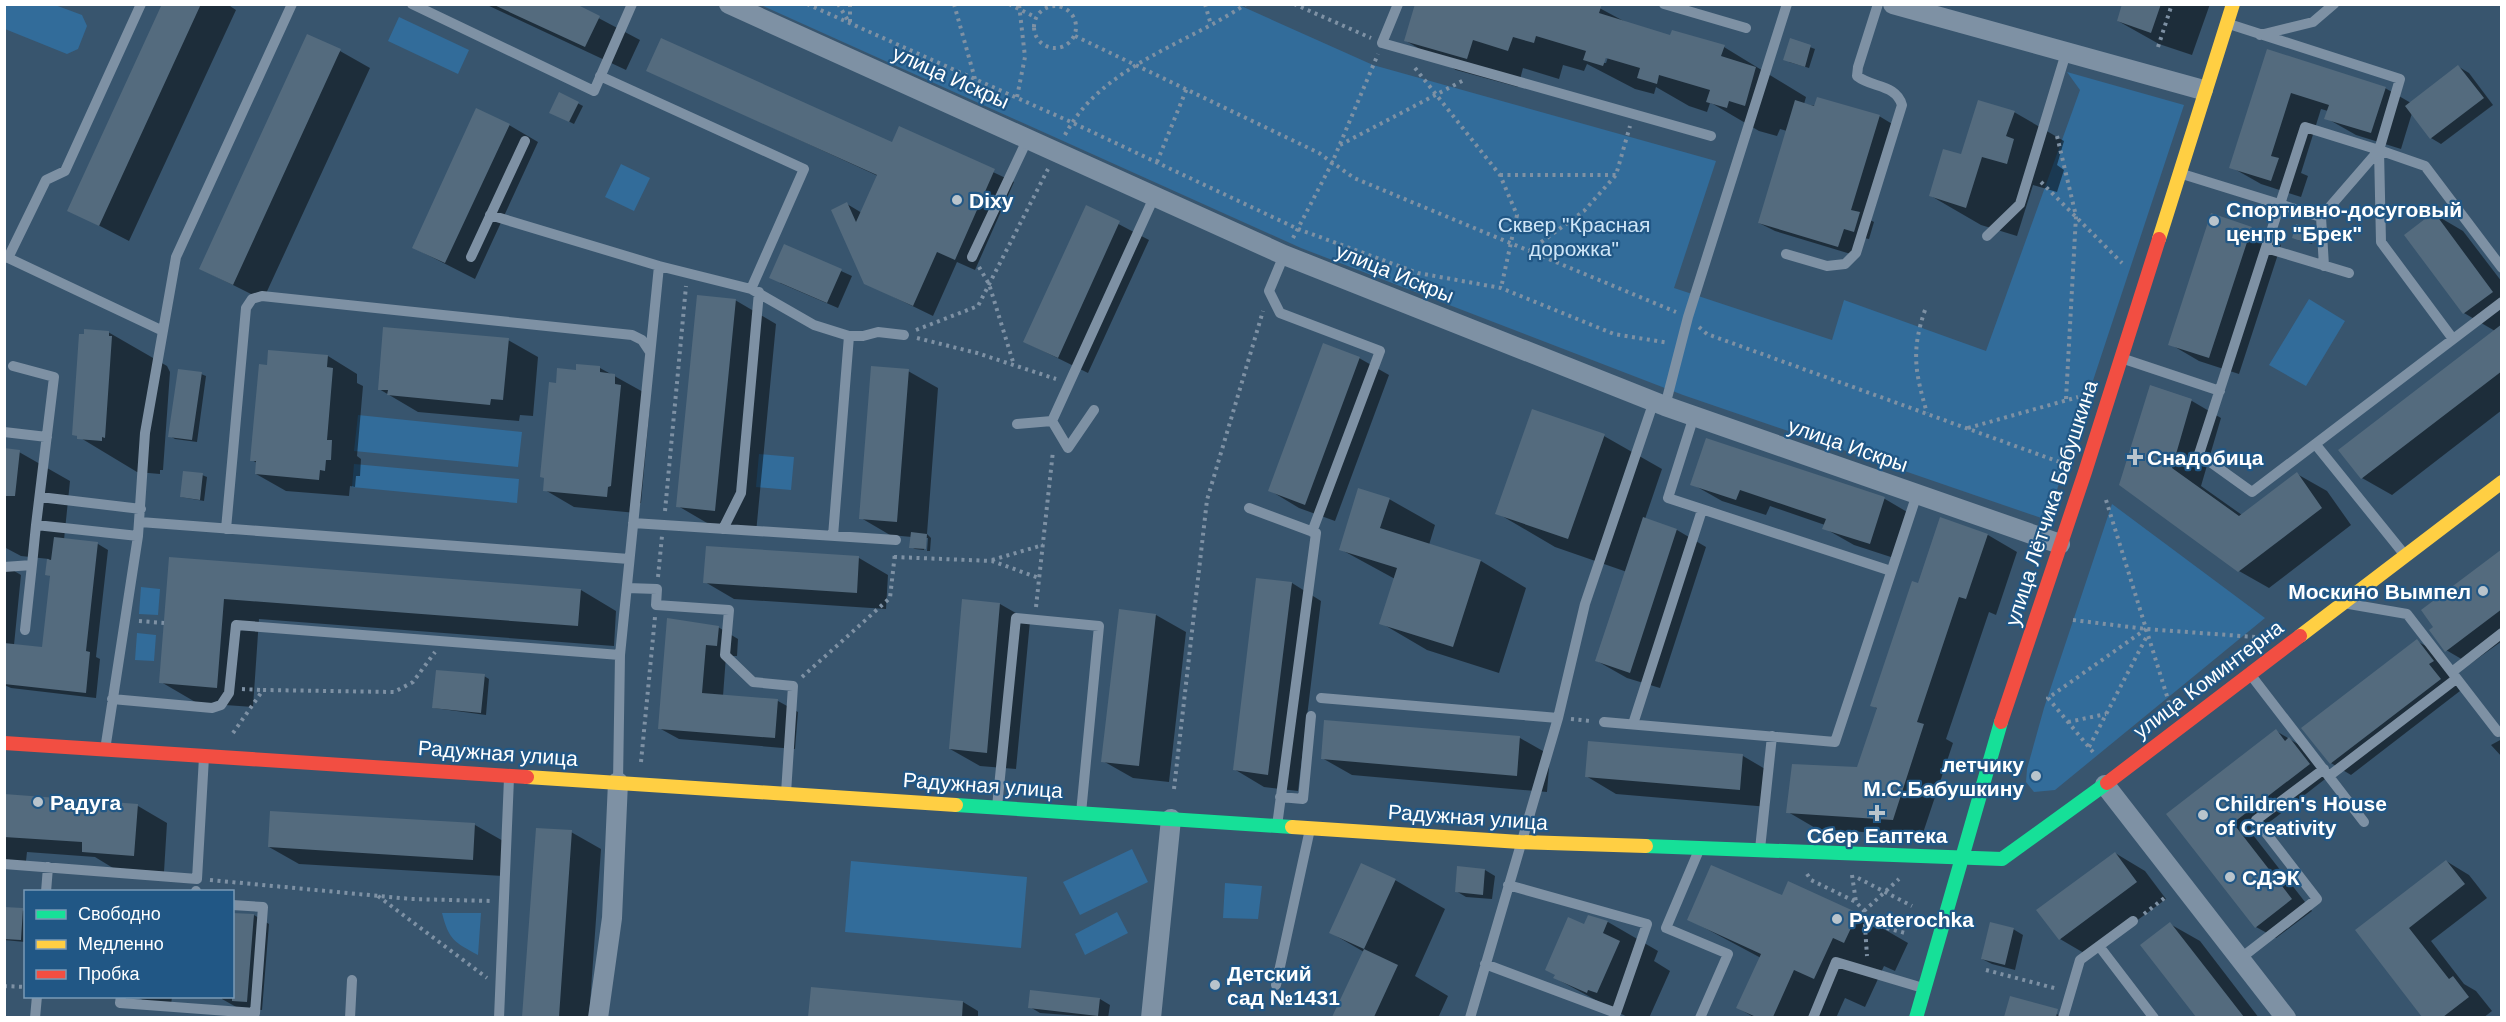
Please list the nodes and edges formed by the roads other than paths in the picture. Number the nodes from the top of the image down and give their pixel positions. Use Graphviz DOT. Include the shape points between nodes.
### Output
graph roads {
  1 [pos="141,4"];
  2 [pos="292,4"];
  3 [pos="412,4"];
  4 [pos="632,4"];
  5 [pos="729,4"];
  6 [pos="1398,4"];
  7 [pos="1664,4"];
  8 [pos="1787,4"];
  9 [pos="1878,4"];
  10 [pos="1893,4"];
  11 [pos="2233,4"];
  12 [pos="2334,4"];
  13 [pos="2226,23"];
  14 [pos="1746,28"];
  15 [pos="2260,35"];
  16 [pos="2066,53"];
  17 [pos="600,76"];
  18 [pos="2204,90"];
  19 [pos="1711,136"];
  20 [pos="1028,138"];
  21 [pos="525,141"];
  22 [pos="2379,150"];
  23 [pos="2178,172"];
  24 [pos="1155,195"];
  25 [pos="2280,204"];
  26 [pos="490,215"];
  27 [pos="2321,217"];
  28 [pos="1987,236"];
  29 [pos="2266,248"];
  30 [pos="1786,254"];
  31 [pos="1284,255"];
  32 [pos="972,256"];
  33 [pos="6,257"];
  34 [pos="471,257"];
  35 [pos="659,266"];
  36 [pos="2324,266"];
  37 [pos="2502,268"];
  38 [pos="2349,273"];
  39 [pos="755,290"];
  40 [pos="2502,302"];
  41 [pos="163,331"];
  42 [pos="904,335"];
  43 [pos="849,336"];
  44 [pos="2453,339"];
  45 [pos="650,352"];
  46 [pos="2120,358"];
  47 [pos="13,366"];
  48 [pos="2220,392"];
  49 [pos="1659,404"];
  50 [pos="1094,410"];
  51 [pos="1694,416"];
  52 [pos="1052,421"];
  53 [pos="1017,424"];
  54 [pos="4,432"];
  55 [pos="47,437"];
  56 [pos="2316,445"];
  57 [pos="2502,482"];
  58 [pos="1917,494"];
  59 [pos="40,497"];
  60 [pos="1249,508"];
  61 [pos="141,509"];
  62 [pos="1702,510"];
  63 [pos="140,522"];
  64 [pos="633,523"];
  65 [pos="36,525"];
  66 [pos="226,529"];
  67 [pos="723,529"];
  68 [pos="1312,532"];
  69 [pos="138,536"];
  70 [pos="833,536"];
  71 [pos="896,540"];
  72 [pos="2060,544"];
  73 [pos="2406,555"];
  74 [pos="629,559"];
  75 [pos="32,565"];
  76 [pos="4,567"];
  77 [pos="1891,572"];
  78 [pos="627,588"];
  79 [pos="2343,603"];
  80 [pos="25,630"];
  81 [pos="2502,633"];
  82 [pos="620,655"];
  83 [pos="2250,674"];
  84 [pos="2454,675"];
  85 [pos="1322,698"];
  86 [pos="112,699"];
  87 [pos="1311,716"];
  88 [pos="1558,718"];
  89 [pos="1604,722"];
  90 [pos="1633,724"];
  91 [pos="2498,732"];
  92 [pos="1772,736"];
  93 [pos="4,743"];
  94 [pos="105,750"];
  95 [pos="204,756"];
  96 [pos="2327,772"];
  97 [pos="509,775"];
  98 [pos="618,782"];
  99 [pos="2105,785"];
  100 [pos="786,793"];
  101 [pos="1280,797"];
  102 [pos="997,807"];
  103 [pos="1081,813"];
  104 [pos="1171,819"];
  105 [pos="2364,822"];
  106 [pos="1276,826"];
  107 [pos="1310,828"];
  108 [pos="1520,842"];
  109 [pos="1699,849"];
  110 [pos="1760,852"];
  111 [pos="1959,859"];
  112 [pos="4,864"];
  113 [pos="48,867"];
  114 [pos="1508,885"];
  115 [pos="45,890"];
  116 [pos="234,905"];
  117 [pos="2133,921"];
  118 [pos="2099,946"];
  119 [pos="2241,958"];
  120 [pos="1485,964"];
  121 [pos="352,980"];
  122 [pos="1276,985"];
  123 [pos="1924,988"];
  124 [pos="37,998"];
  125 [pos="121,998"];
  126 [pos="35,1017"];
  127 [pos="350,1017"];
  128 [pos="499,1017"];
  129 [pos="598,1017"];
  130 [pos="1151,1017"];
  131 [pos="1470,1017"];
  132 [pos="1700,1017"];
  133 [pos="1813,1017"];
  134 [pos="1916,1017"];
  135 [pos="2063,1017"];
  136 [pos="2154,1017"];
  137 [pos="2286,1017"];
  1 -- 33 [label="lane" via="65,171 46,180"];
  2 -- 41 [label="lane" via="176,257"];
  3 -- 17 [label="lane" via="594,90"];
  4 -- 17 [label="lane"];
  5 -- 20 [label="street, улица Искры"];
  6 -- 19 [label="lane" via="1382,43"];
  7 -- 14 [label="lane"];
  8 -- 49 [label="lane"];
  9 -- 30 [label="lane" via="1857,76 1893,91 1902,105 1856,253 1845,264 1827,266"];
  10 -- 16 [label="street"];
  11 -- 13 [label="street, улица Лётчика Бабушкина"];
  12 -- 15 [label="lane" via="2313,22"];
  13 -- 15 [label="lane"];
  13 -- 18 [label="street, улица Лётчика Бабушкина"];
  15 -- 22 [label="lane" via="2400,79"];
  16 -- 18 [label="street"];
  16 -- 28 [label="lane" via="2020,204"];
  17 -- 39 [label="lane" via="804,169"];
  18 -- 23 [label="street, улица Лётчика Бабушкина"];
  20 -- 24 [label="street, улица Искры"];
  20 -- 32 [label="lane"];
  21 -- 26 [label="lane"];
  22 -- 25 [label="lane" via="2305,127"];
  22 -- 27 [label="lane"];
  22 -- 37 [label="lane" via="2425,166"];
  22 -- 44 [label="lane" via="2381,242"];
  23 -- 25 [label="lane"];
  23 -- 46 [label="street, улица Лётчика Бабушкина"];
  24 -- 31 [label="street, улица Искры"];
  24 -- 52 [label="lane"];
  25 -- 27 [label="lane"];
  25 -- 29 [label="lane"];
  26 -- 34 [label="lane"];
  26 -- 35 [label="lane"];
  27 -- 36 [label="lane"];
  29 -- 36 [label="lane"];
  29 -- 48 [label="lane"];
  31 -- 49 [label="street, улица Искры"];
  31 -- 68 [label="lane" via="1269,291 1280,313 1380,351"];
  33 -- 41 [label="lane"];
  35 -- 39 [label="lane"];
  35 -- 45 [label="lane"];
  36 -- 38 [label="lane"];
  39 -- 43 [label="lane" via="814,325"];
  39 -- 67 [label="lane" via="741,493"];
  40 -- 44 [label="lane"];
  41 -- 61 [label="lane" via="145,433"];
  42 -- 43 [label="lane" via="878,332"];
  43 -- 70 [label="lane"];
  44 -- 56 [label="lane"];
  45 -- 64 [label="lane"];
  45 -- 66 [label="lane" via="642,340 632,335 262,296 252,299 246,308"];
  46 -- 48 [label="lane"];
  46 -- 72 [label="street, улица Лётчика Бабушкина"];
  47 -- 55 [label="lane" via="54,377"];
  48 -- 56 [label="lane" via="2199,454 2252,492"];
  49 -- 51 [label="street, улица Искры"];
  49 -- 88 [label="lane" via="1585,604"];
  50 -- 52 [label="lane" via="1068,448"];
  51 -- 58 [label="street, улица Искры"];
  51 -- 62 [label="lane" via="1668,498"];
  52 -- 53 [label="lane"];
  54 -- 55 [label="lane"];
  55 -- 59 [label="lane"];
  56 -- 73 [label="lane"];
  57 -- 73 [label="street, улица Коминтерна"];
  58 -- 72 [label="street, улица Искры"];
  58 -- 77 [label="lane"];
  59 -- 61 [label="lane"];
  59 -- 65 [label="lane"];
  60 -- 68 [label="lane"];
  61 -- 63 [label="lane"];
  62 -- 77 [label="lane"];
  62 -- 90 [label="lane"];
  63 -- 66 [label="lane"];
  63 -- 69 [label="lane"];
  64 -- 67 [label="lane"];
  64 -- 74 [label="lane"];
  65 -- 69 [label="lane"];
  65 -- 75 [label="lane"];
  66 -- 74 [label="lane"];
  67 -- 70 [label="lane"];
  68 -- 101 [label="lane" via="1316,533"];
  69 -- 86 [label="lane"];
  70 -- 71 [label="lane"];
  72 -- 111 [label="street, улица Лётчика Бабушкина"];
  73 -- 79 [label="street, улица Коминтерна"];
  74 -- 78 [label="lane"];
  75 -- 76 [label="lane"];
  75 -- 80 [label="lane"];
  77 -- 92 [label="lane" via="1834,742"];
  78 -- 82 [label="lane"];
  78 -- 100 [label="lane" via="657,590 656,605 729,610 725,655 753,682 793,686"];
  79 -- 83 [label="street, улица Коминтерна"];
  79 -- 84 [label="lane" via="2407,614"];
  81 -- 84 [label="lane"];
  82 -- 86 [label="lane" via="236,624 229,693 221,705 212,708"];
  82 -- 98 [label="lane"];
  83 -- 96 [label="lane"];
  83 -- 99 [label="street, улица Коминтерна"];
  84 -- 91 [label="lane"];
  84 -- 96 [label="lane"];
  85 -- 88 [label="lane"];
  86 -- 94 [label="lane"];
  87 -- 101 [label="lane" via="1303,799"];
  88 -- 108 [label="lane"];
  89 -- 90 [label="lane"];
  90 -- 92 [label="lane"];
  92 -- 110 [label="lane"];
  93 -- 94 [label="street, Радужная улица"];
  94 -- 95 [label="street, Радужная улица"];
  95 -- 97 [label="street, Радужная улица"];
  95 -- 113 [label="lane" via="196,879"];
  96 -- 105 [label="lane"];
  96 -- 119 [label="lane" via="2256,820 2317,899"];
  97 -- 98 [label="street, Радужная улица"];
  97 -- 128 [label="lane"];
  98 -- 100 [label="street, Радужная улица"];
  98 -- 129 [label="street" via="612,918"];
  99 -- 111 [label="street, улица Коминтерна" via="2002,860"];
  99 -- 119 [label="street"];
  100 -- 102 [label="street, Радужная улица"];
  101 -- 106 [label="lane"];
  102 -- 103 [label="street, Радужная улица"];
  102 -- 103 [label="lane" via="1016,618 1099,626"];
  103 -- 104 [label="street, Радужная улица"];
  104 -- 106 [label="street, Радужная улица"];
  104 -- 130 [label="street"];
  106 -- 107 [label="street, Радужная улица"];
  107 -- 108 [label="street, Радужная улица"];
  107 -- 122 [label="lane"];
  108 -- 109 [label="street, Радужная улица"];
  108 -- 114 [label="lane"];
  109 -- 110 [label="street, Радужная улица"];
  109 -- 132 [label="lane" via="1666,928 1728,954"];
  110 -- 111 [label="street, Радужная улица"];
  111 -- 123 [label="street, улица Лётчика Бабушкина"];
  112 -- 113 [label="lane"];
  113 -- 115 [label="lane"];
  114 -- 120 [label="lane"];
  114 -- 120 [label="lane" via="1647,924 1616,1013"];
  116 -- 125 [label="lane" via="263,908 255,1013 120,1003"];
  117 -- 118 [label="lane"];
  118 -- 135 [label="lane" via="2080,960"];
  118 -- 136 [label="lane"];
  119 -- 137 [label="street"];
  120 -- 131 [label="lane"];
  121 -- 127 [label="lane"];
  123 -- 133 [label="lane" via="1836,962"];
  123 -- 134 [label="street, улица Лётчика Бабушкина"];
  124 -- 126 [label="lane"];
}
